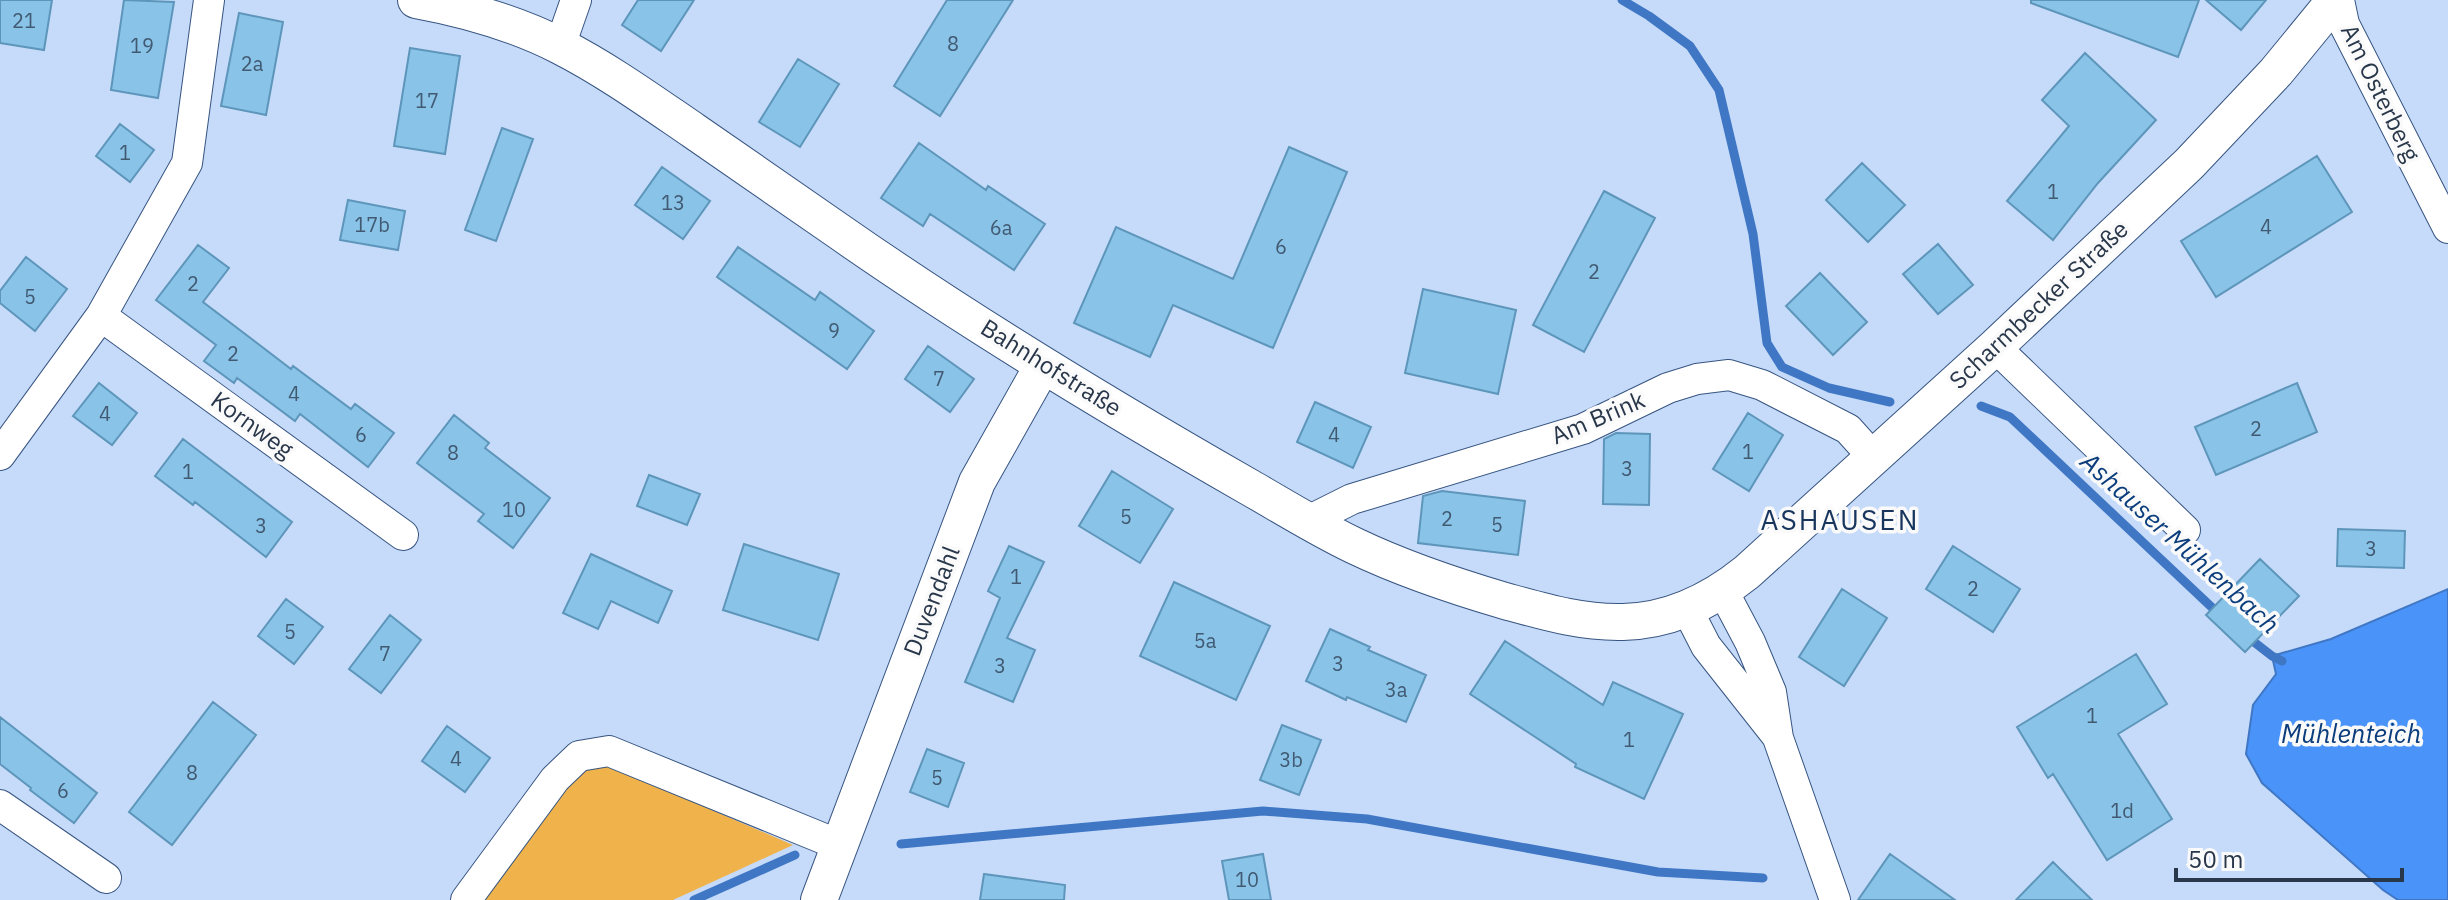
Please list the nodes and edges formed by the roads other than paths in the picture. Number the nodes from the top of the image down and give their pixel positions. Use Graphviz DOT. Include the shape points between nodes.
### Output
graph roads {
  1 [pos="209,0"];
  2 [pos="416,0"];
  3 [pos="576,0"];
  4 [pos="2337,0"];
  5 [pos="560,46"];
  6 [pos="2448,228"];
  7 [pos="101,316"];
  8 [pos="1995,347"];
  9 [pos="1043,365"];
  10 [pos="0,455"];
  11 [pos="1874,458"];
  12 [pos="1308,521"];
  13 [pos="2185,530"];
  14 [pos="403,535"];
  15 [pos="1723,591"];
  16 [pos="1687,609"];
  17 [pos="1778,738"];
  18 [pos="0,805"];
  19 [pos="839,845"];
  20 [pos="106,878"];
  21 [pos="466,900"];
  22 [pos="819,900"];
  23 [pos="1835,900"];
  1 -- 7 [label="street" via="187,163"];
  2 -- 5 [label="street, Bahnhofstraße" via="489,17"];
  3 -- 5 [label="street"];
  4 -- 6 [label="street, Am Osterberg" via="2344,24"];
  4 -- 8 [label="street, Scharmbecker Straße" via="2189,164"];
  5 -- 9 [label="street, Bahnhofstraße" via="638,92"];
  7 -- 10 [label="street"];
  7 -- 14 [label="street, Kornweg"];
  8 -- 11 [label="street, Scharmbecker Straße"];
  8 -- 13 [label="street"];
  9 -- 12 [label="street, Bahnhofstraße"];
  9 -- 19 [label="street, Duvendahl" via="977,482"];
  11 -- 12 [label="street, Am Brink" via="1848,429 1762,385 1729,375 1668,388 1583,429 1352,499"];
  11 -- 15 [label="street, Scharmbecker Straße"];
  12 -- 16 [label="street, Bahnhofstraße" via="1409,570 1581,621 1628,622"];
  15 -- 16 [label="street, Bahnhofstraße"];
  15 -- 17 [label="street" via="1771,692"];
  16 -- 17 [label="street" via="1706,646"];
  17 -- 23 [label="street"];
  18 -- 20 [label="street"];
  19 -- 21 [label="street" via="609,751 579,756 555,779"];
  19 -- 22 [label="street, Duvendahl"];
}
